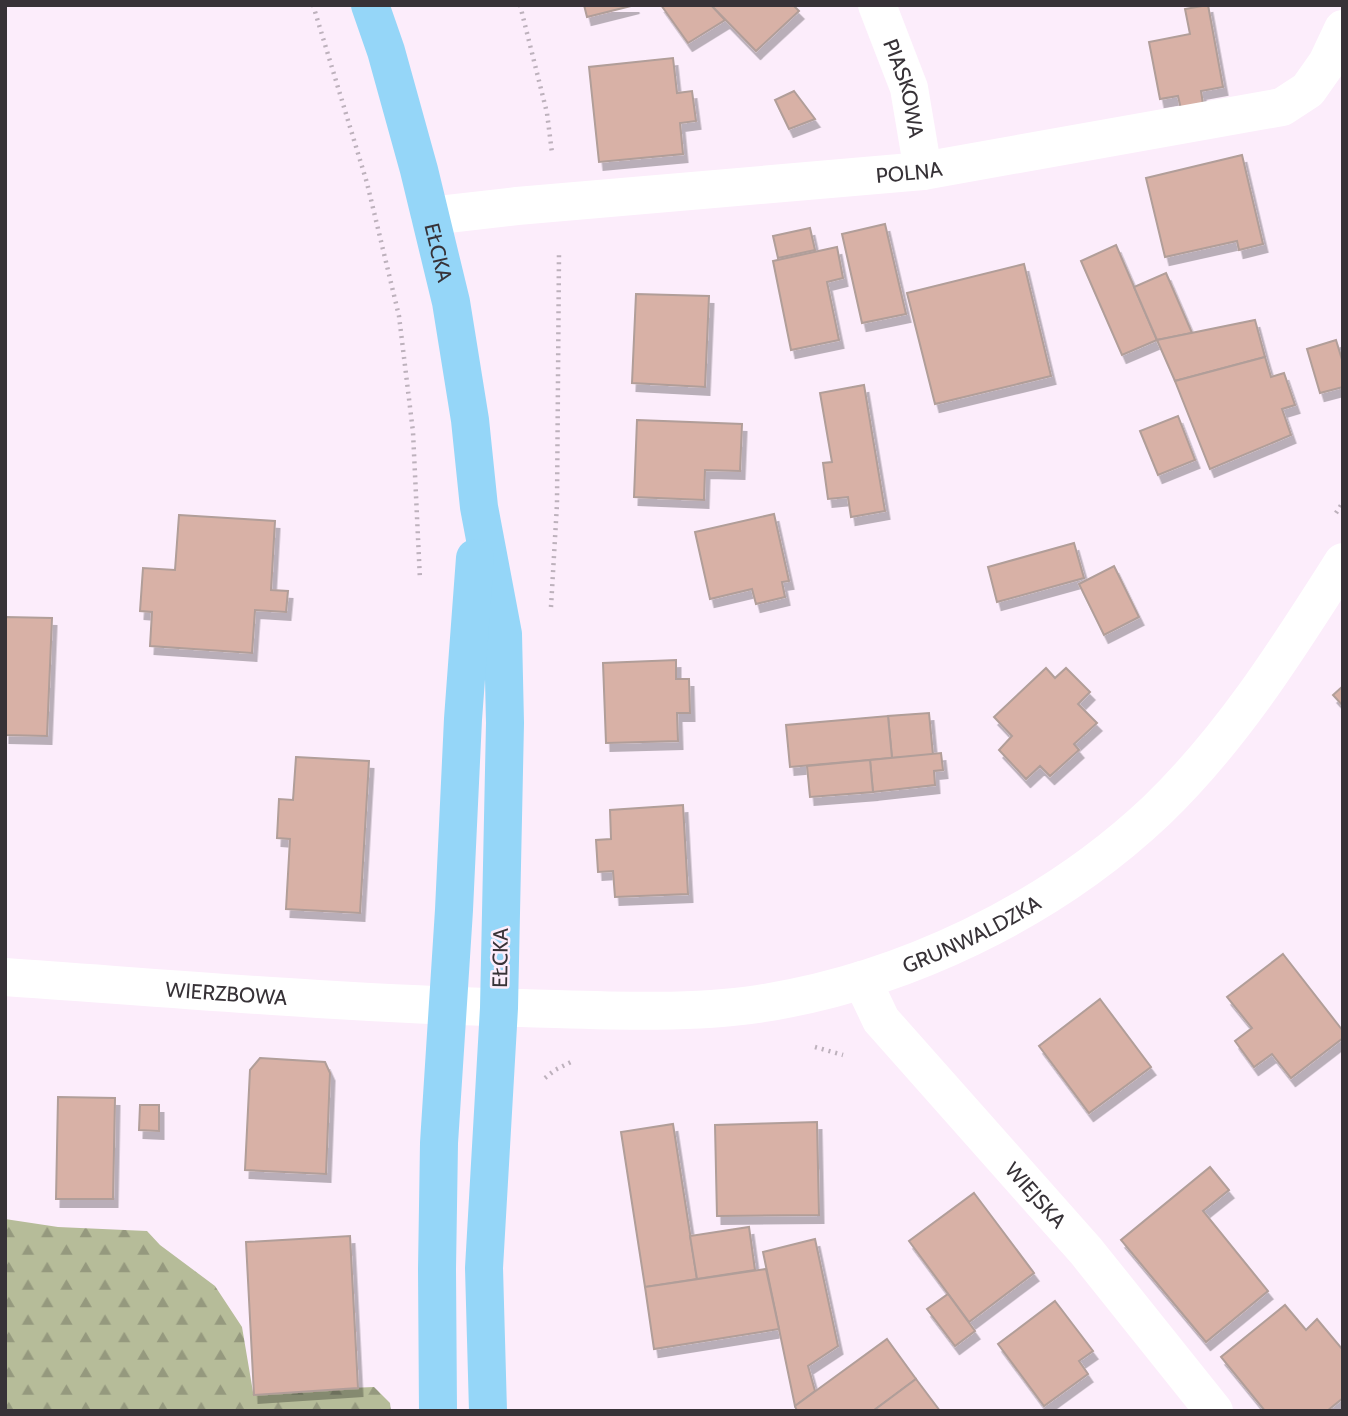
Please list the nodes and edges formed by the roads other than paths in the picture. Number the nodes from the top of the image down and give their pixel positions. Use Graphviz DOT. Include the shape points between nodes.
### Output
graph roads {
  1 [pos="370,5"];
  2 [pos="877,5"];
  3 [pos="1343,29"];
  4 [pos="923,171"];
  5 [pos="430,216"];
  6 [pos="479,508"];
  7 [pos="1343,562"];
  8 [pos="5,977"];
  9 [pos="862,980"];
  10 [pos="448,1007"];
  11 [pos="499,1008"];
  12 [pos="438,1411"];
  13 [pos="488,1411"];
  14 [pos="1214,1411"];
  1 -- 5 [label="main road, EŁCKA"];
  2 -- 4 [label="street, PIASKOWA" via="909,88"];
  3 -- 4 [label="street, POLNA" via="1308,90 1282,107"];
  4 -- 5 [label="street, POLNA"];
  5 -- 6 [label="main road, EŁCKA" via="451,302"];
  6 -- 10 [label="main road, EŁCKA"];
  6 -- 11 [label="main road, EŁCKA" via="503,634"];
  7 -- 9 [label="street, GRUNWALDZKA" via="1282,660 1236,722 1191,775 1130,834 1023,910"];
  8 -- 10 [label="street, WIERZBOWA"];
  9 -- 11 [label="street, GRUNWALDZKA" via="716,1010"];
  9 -- 14 [label="street, WIEJSKA" via="881,1020 1086,1251"];
  10 -- 11 [label="street, GRUNWALDZKA"];
  10 -- 12 [label="main road, EŁCKA" via="439,1143"];
  11 -- 13 [label="main road, EŁCKA" via="484,1268"];
}
